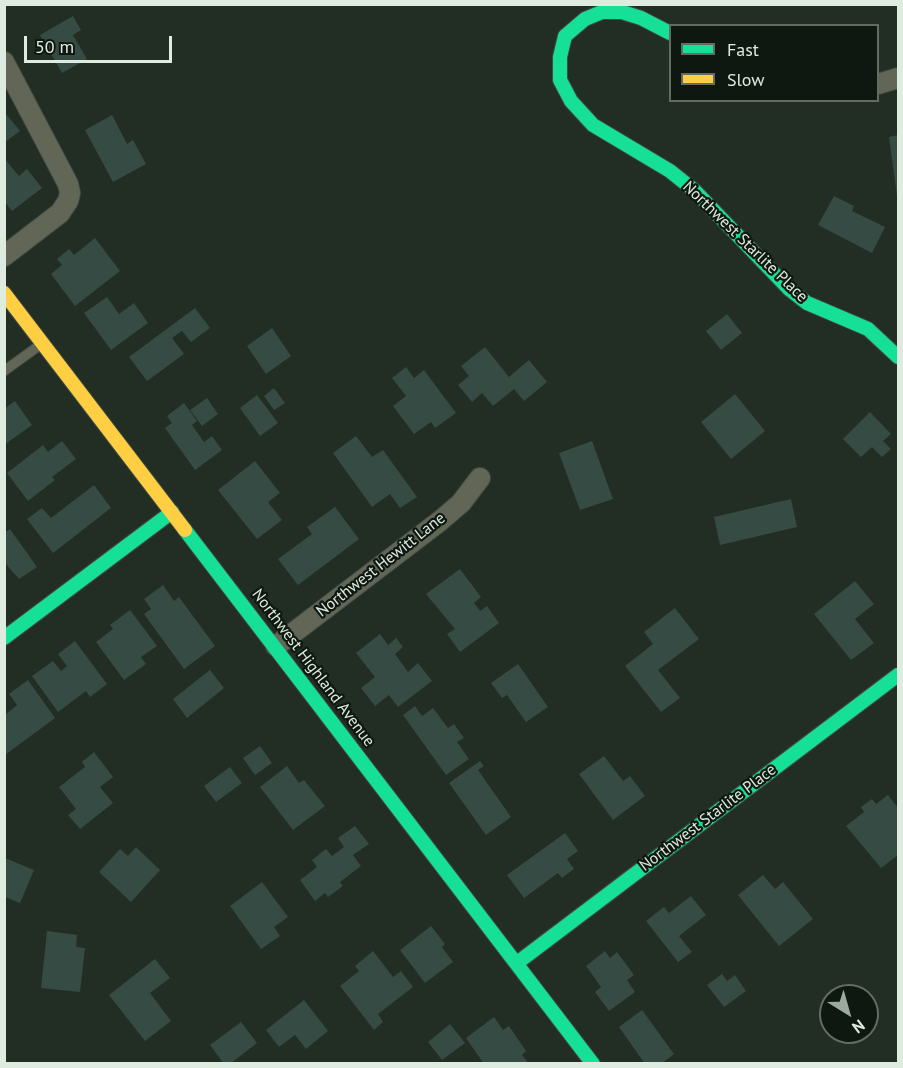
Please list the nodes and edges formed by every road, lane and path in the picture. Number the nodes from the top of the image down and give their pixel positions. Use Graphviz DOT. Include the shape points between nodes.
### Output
graph roads {
  1 [pos="669,32"];
  2 [pos="4,62"];
  3 [pos="898,78"];
  4 [pos="879,84"];
  5 [pos="4,256"];
  6 [pos="4,294"];
  7 [pos="42,343"];
  8 [pos="898,357"];
  9 [pos="4,371"];
  10 [pos="480,478"];
  11 [pos="172,512"];
  12 [pos="4,638"];
  13 [pos="276,646"];
  14 [pos="898,675"];
  15 [pos="517,963"];
  16 [pos="593,1064"];
  1 -- 8 [label="street, Northwest Starlite Place" via="622,12 602,12 585,19 565,36 560,57 560,80 571,101 593,125 670,171 695,191 789,289 807,303 868,329"];
  2 -- 5 [label="street" via="70,193 60,213"];
  3 -- 4 [label="street"];
  6 -- 7 [label="street, Northwest Highland Avenue"];
  7 -- 9 [label="lane"];
  7 -- 11 [label="street, Northwest Highland Avenue"];
  10 -- 13 [label="street, Northwest Hewitt Lane" via="440,521"];
  11 -- 12 [label="street"];
  11 -- 13 [label="street, Northwest Highland Avenue"];
  13 -- 15 [label="street, Northwest Highland Avenue"];
  14 -- 15 [label="street, Northwest Starlite Place"];
  15 -- 16 [label="street, Northwest Highland Avenue"];
}
